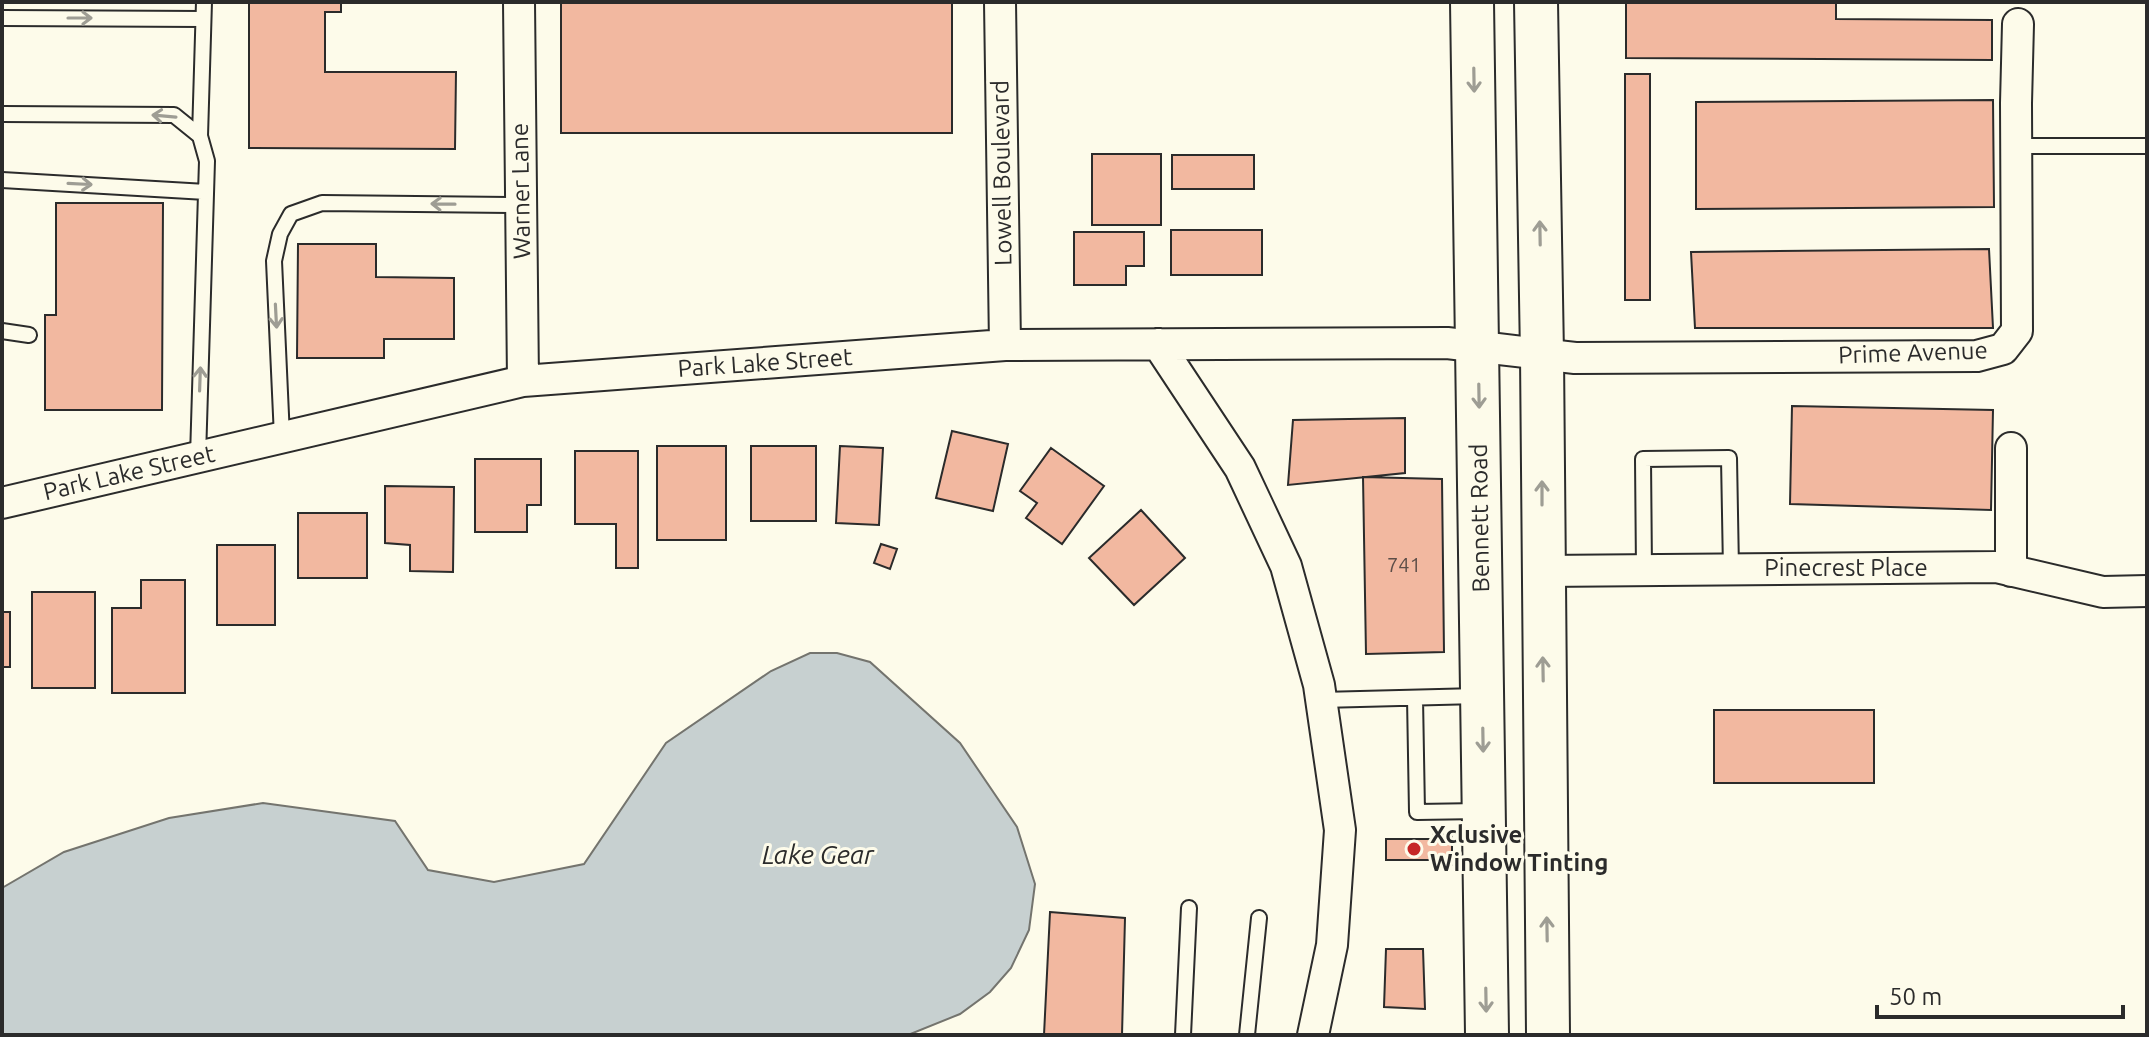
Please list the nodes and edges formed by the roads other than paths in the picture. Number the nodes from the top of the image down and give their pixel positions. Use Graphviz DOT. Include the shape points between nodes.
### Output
graph roads {
  1 [pos="204,2"];
  2 [pos="519,2"];
  3 [pos="1000,2"];
  4 [pos="1472,2"];
  5 [pos="1536,2"];
  6 [pos="2,18"];
  7 [pos="203,19"];
  8 [pos="2018,24"];
  9 [pos="2,114"];
  10 [pos="200,136"];
  11 [pos="2016,146"];
  12 [pos="2147,146"];
  13 [pos="2,180"];
  14 [pos="206,192"];
  15 [pos="521,205"];
  16 [pos="2,331"];
  17 [pos="29,335"];
  18 [pos="1158,344"];
  19 [pos="1005,345"];
  20 [pos="1478,346"];
  21 [pos="1542,355"];
  22 [pos="523,381"];
  23 [pos="282,437"];
  24 [pos="2011,448"];
  25 [pos="198,457"];
  26 [pos="2,503"];
  27 [pos="1731,569"];
  28 [pos="1644,570"];
  29 [pos="1542,571"];
  30 [pos="2011,571"];
  31 [pos="2147,591"];
  32 [pos="1482,696"];
  33 [pos="1415,698"];
  34 [pos="1321,700"];
  35 [pos="1484,811"];
  36 [pos="1189,908"];
  37 [pos="1259,918"];
  38 [pos="1183,1035"];
  39 [pos="1247,1035"];
  40 [pos="1313,1035"];
  41 [pos="1487,1035"];
  42 [pos="1548,1035"];
  1 -- 7 [label="lane"];
  2 -- 15 [label="street, Warner Lane"];
  3 -- 19 [label="street, Lowell Boulevard"];
  4 -- 20 [label="street, Bennett Road, one-way"];
  21 -- 5 [label="street, one-way"];
  6 -- 7 [label="lane, one-way"];
  7 -- 10 [label="lane"];
  8 -- 11 [label="street, Prime Avenue"];
  10 -- 9 [label="lane, one-way" via="174,115"];
  10 -- 14 [label="lane" via="207,161"];
  11 -- 12 [label="lane"];
  11 -- 21 [label="street, Prime Avenue" via="2017,331 2003,349 1977,356"];
  13 -- 14 [label="lane, one-way"];
  25 -- 14 [label="lane, one-way"];
  15 -- 22 [label="street, Warner Lane"];
  15 -- 23 [label="lane, one-way" via="322,203 291,214 274,261"];
  16 -- 17 [label="lane"];
  18 -- 19 [label="street, Park Lake Street"];
  18 -- 20 [label="street, Park Lake Street"];
  18 -- 34 [label="street" via="1240,468 1286,566"];
  19 -- 22 [label="street, Park Lake Street"];
  20 -- 21 [label="street, Park Lake Street"];
  20 -- 32 [label="street, Bennett Road, one-way"];
  29 -- 21 [label="street, one-way"];
  22 -- 23 [label="street, Park Lake Street"];
  23 -- 25 [label="street, Park Lake Street"];
  24 -- 30 [label="street"];
  25 -- 26 [label="street, Park Lake Street"];
  27 -- 28 [label="street, Pinecrest Place"];
  27 -- 28 [label="lane" via="1729,458 1643,459"];
  27 -- 30 [label="street, Pinecrest Place"];
  28 -- 29 [label="street, Pinecrest Place"];
  42 -- 29 [label="street, one-way"];
  30 -- 31 [label="street, Pinecrest Place" via="2103,592"];
  32 -- 33 [label="lane"];
  32 -- 35 [label="street, Bennett Road, one-way"];
  33 -- 34 [label="lane"];
  33 -- 35 [label="lane" via="1417,812"];
  34 -- 40 [label="street" via="1340,830 1332,945"];
  35 -- 41 [label="street, Bennett Road, one-way"];
  36 -- 38 [label="lane"];
  37 -- 39 [label="lane"];
}
